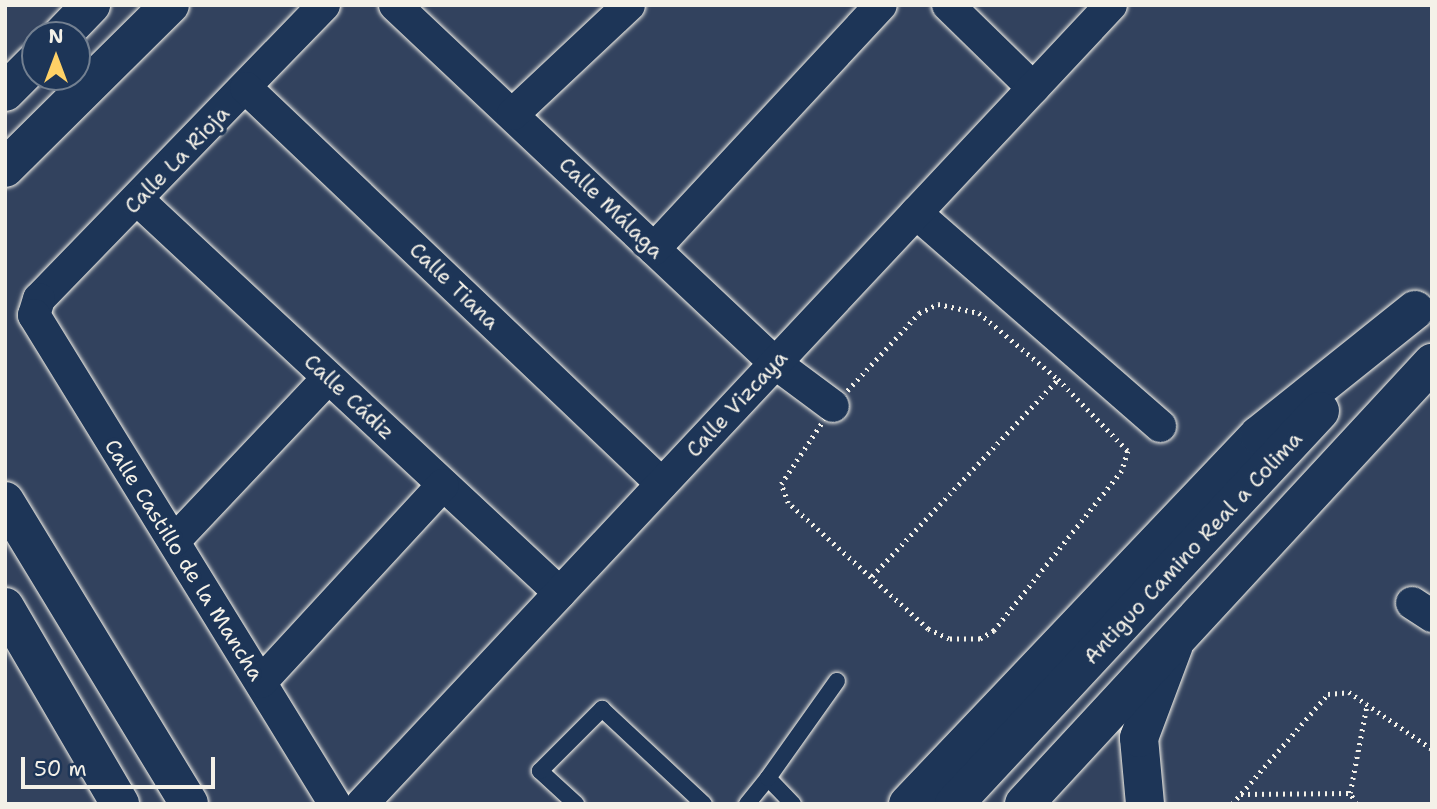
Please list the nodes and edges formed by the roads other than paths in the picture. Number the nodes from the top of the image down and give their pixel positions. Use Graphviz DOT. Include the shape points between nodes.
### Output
graph roads {
  1 [pos="91,5"];
  2 [pos="170,5"];
  3 [pos="324,5"];
  4 [pos="395,5"];
  5 [pos="881,5"];
  6 [pos="948,5"];
  7 [pos="1111,5"];
  8 [pos="628,6"];
  9 [pos="76,21"];
  10 [pos="21,76"];
  11 [pos="246,88"];
  12 [pos="1033,88"];
  13 [pos="5,92"];
  14 [pos="513,114"];
  15 [pos="5,168"];
  16 [pos="139,201"];
  17 [pos="916,213"];
  18 [pos="654,249"];
  19 [pos="1423,301"];
  20 [pos="34,316"];
  21 [pos="775,363"];
  22 [pos="1432,363"];
  23 [pos="328,378"];
  24 [pos="833,406"];
  25 [pos="1160,426"];
  26 [pos="662,484"];
  27 [pos="443,485"];
  28 [pos="5,501"];
  29 [pos="174,541"];
  30 [pos="61,590"];
  31 [pos="560,593"];
  32 [pos="9,613"];
  33 [pos="1176,642"];
  34 [pos="837,681"];
  35 [pos="261,682"];
  36 [pos="768,778"];
  37 [pos="120,804"];
  38 [pos="189,804"];
  39 [pos="335,804"];
  40 [pos="362,804"];
  41 [pos="576,804"];
  42 [pos="705,804"];
  43 [pos="747,804"];
  44 [pos="793,804"];
  45 [pos="908,804"];
  46 [pos="954,804"];
  47 [pos="1024,804"];
  48 [pos="1145,804"];
  1 -- 9 [label="main road"];
  2 -- 15 [label="main road"];
  3 -- 11 [label="street, Calle La Rioja"];
  4 -- 14 [label="street, Calle Málaga"];
  5 -- 18 [label="street"];
  6 -- 12 [label="street"];
  7 -- 12 [label="street, Calle Vizcaya"];
  8 -- 14 [label="street"];
  10 -- 13 [label="main road"];
  11 -- 16 [label="street, Calle La Rioja"];
  11 -- 26 [label="street, Calle Tiana"];
  12 -- 17 [label="street, Calle Vizcaya"];
  14 -- 18 [label="street, Calle Málaga"];
  16 -- 20 [label="street, Calle La Rioja" via="39,299"];
  16 -- 23 [label="street, Calle Cádiz"];
  17 -- 21 [label="street, Calle Vizcaya"];
  17 -- 25 [label="street"];
  18 -- 21 [label="street, Calle Málaga"];
  19 -- 45 [label="main road" via="1259,435"];
  19 -- 46 [label="main road, Antiguo Camino Real a Colima"];
  20 -- 29 [label="street, Calle Castillo de la Mancha"];
  21 -- 24 [label="street, Calle Málaga"];
  21 -- 26 [label="street, Calle Vizcaya"];
  22 -- 33 [label="main road"];
  23 -- 27 [label="street, Calle Cádiz"];
  23 -- 29 [label="street"];
  26 -- 31 [label="street, Calle Vizcaya"];
  27 -- 31 [label="street, Calle Cádiz"];
  27 -- 35 [label="street"];
  28 -- 30 [label="main road"];
  29 -- 35 [label="street, Calle Castillo de la Mancha"];
  30 -- 32 [label="main road"];
  30 -- 38 [label="main road"];
  31 -- 40 [label="street, Calle Vizcaya"];
  32 -- 37 [label="main road"];
  33 -- 47 [label="main road"];
  33 -- 48 [label="main road" via="1139,738"];
  34 -- 36 [label="lane"];
  35 -- 39 [label="street, Calle Castillo de la Mancha"];
  36 -- 43 [label="lane"];
  36 -- 44 [label="lane"];
  41 -- 42 [label="lane" via="540,771 602,709"];
}
